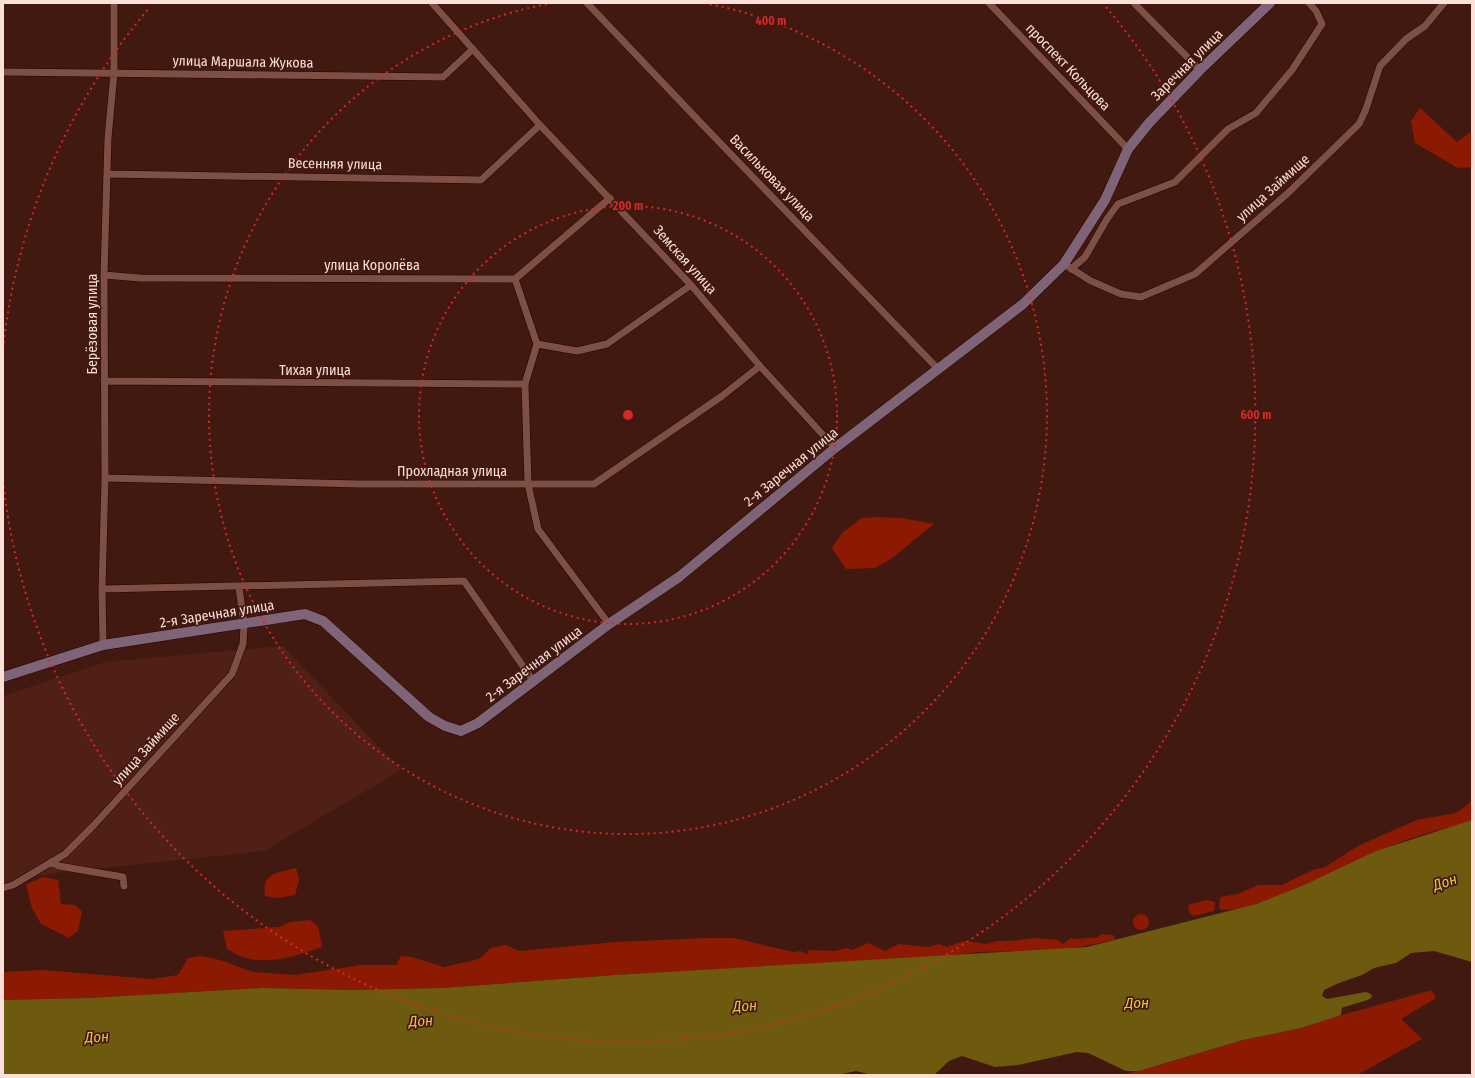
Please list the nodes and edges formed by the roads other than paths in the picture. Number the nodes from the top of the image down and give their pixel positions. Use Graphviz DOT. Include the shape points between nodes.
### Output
graph roads {
  1 [pos="114,3"];
  2 [pos="432,3"];
  3 [pos="587,3"];
  4 [pos="989,3"];
  5 [pos="1134,3"];
  6 [pos="1270,3"];
  7 [pos="1309,3"];
  8 [pos="1444,3"];
  9 [pos="473,49"];
  10 [pos="1200,70"];
  11 [pos="3,72"];
  12 [pos="114,73"];
  13 [pos="540,125"];
  14 [pos="1128,149"];
  15 [pos="108,174"];
  16 [pos="610,198"];
  17 [pos="1067,267"];
  18 [pos="104,275"];
  19 [pos="515,279"];
  20 [pos="691,285"];
  21 [pos="537,344"];
  22 [pos="760,366"];
  23 [pos="939,370"];
  24 [pos="104,381"];
  25 [pos="525,384"];
  26 [pos="835,448"];
  27 [pos="105,478"];
  28 [pos="528,484"];
  29 [pos="239,587"];
  30 [pos="102,589"];
  31 [pos="609,624"];
  32 [pos="244,625"];
  33 [pos="104,646"];
  34 [pos="3,677"];
  35 [pos="534,682"];
  36 [pos="51,862"];
  37 [pos="124,886"];
  38 [pos="3,888"];
  1 -- 12 [label="street, Берёзовая улица"];
  2 -- 9 [label="street, Земская улица"];
  3 -- 23 [label="street, Васильковая улица"];
  4 -- 14 [label="street, проспект Кольцова"];
  5 -- 10 [label="street"];
  6 -- 10 [label="street, Заречная улица"];
  7 -- 17 [label="street" via="1322,24 1292,70 1256,113 1228,129 1175,182 1118,204 1085,257"];
  8 -- 17 [label="street, улица Займище" via="1425,26 1406,40 1380,66 1359,124 1288,193 1195,274 1141,297 1121,294"];
  9 -- 12 [label="street, улица Маршала Жукова" via="443,77"];
  9 -- 13 [label="street, Земская улица"];
  10 -- 14 [label="street, Заречная улица"];
  11 -- 12 [label="street, улица Маршала Жукова"];
  12 -- 15 [label="street, Берёзовая улица" via="108,138"];
  13 -- 15 [label="street, Весенняя улица" via="481,180"];
  13 -- 16 [label="street, Земская улица"];
  14 -- 17 [label="street, Заречная улица" via="1105,200"];
  15 -- 18 [label="street, Берёзовая улица"];
  16 -- 19 [label="street"];
  16 -- 20 [label="street, Земская улица"];
  17 -- 23 [label="street, 2-я Заречная улица"];
  18 -- 19 [label="street, улица Королёва" via="140,278"];
  18 -- 24 [label="street, Берёзовая улица"];
  19 -- 21 [label="street"];
  20 -- 21 [label="street" via="607,344 577,351"];
  20 -- 22 [label="street, Земская улица"];
  21 -- 25 [label="street"];
  22 -- 26 [label="street, Земская улица"];
  22 -- 28 [label="street, Прохладная улица" via="722,396 594,484"];
  23 -- 26 [label="street, 2-я Заречная улица"];
  24 -- 25 [label="street, Тихая улица"];
  24 -- 27 [label="street, Берёзовая улица"];
  25 -- 28 [label="street"];
  26 -- 31 [label="street, 2-я Заречная улица" via="679,577"];
  27 -- 28 [label="street, Прохладная улица" via="359,484"];
  27 -- 30 [label="street, Берёзовая улица"];
  28 -- 31 [label="street" via="538,528"];
  29 -- 30 [label="street"];
  29 -- 32 [label="street, улица Займище"];
  29 -- 35 [label="street" via="464,581"];
  30 -- 33 [label="street, Берёзовая улица"];
  31 -- 35 [label="street, 2-я Заречная улица"];
  32 -- 33 [label="street, 2-я Заречная улица"];
  32 -- 35 [label="street, 2-я Заречная улица" via="305,614 323,621 429,717 461,731 478,724"];
  32 -- 36 [label="street, улица Займище" via="243,644 232,674 94,825 65,854"];
  33 -- 34 [label="street, 2-я Заречная улица"];
  36 -- 37 [label="street" via="59,866 123,877"];
  36 -- 38 [label="street, улица Займище" via="13,885"];
}
